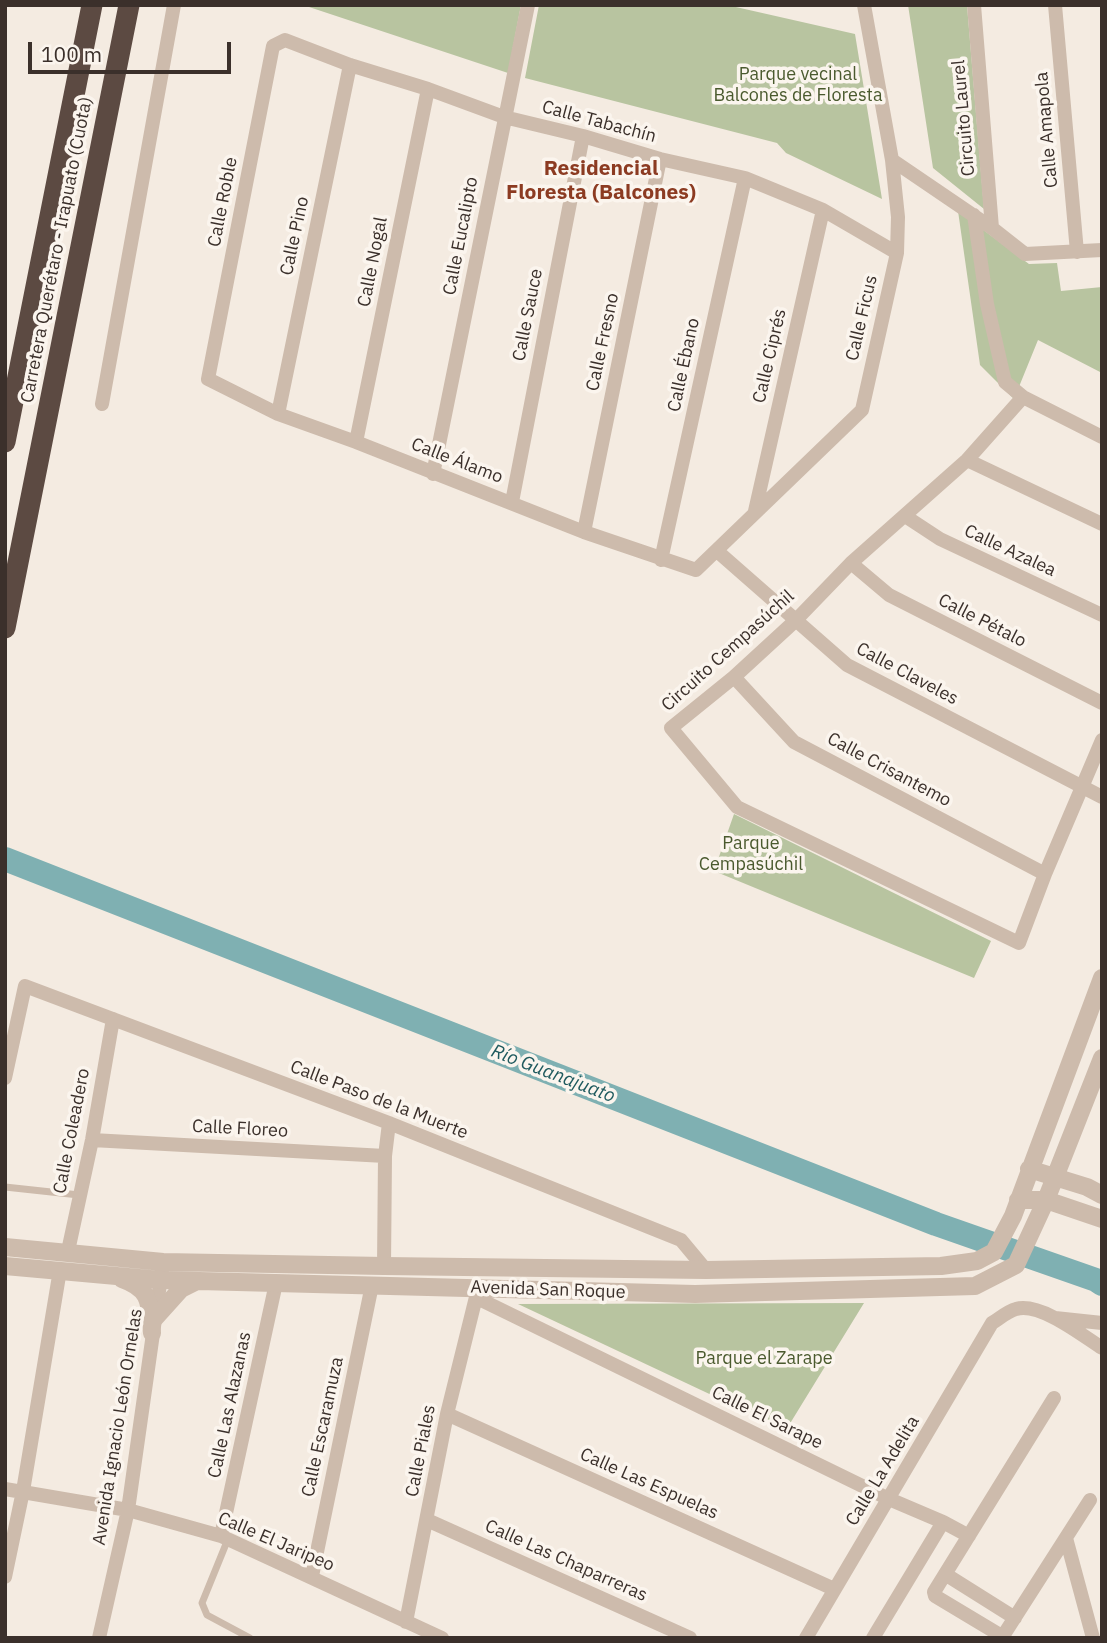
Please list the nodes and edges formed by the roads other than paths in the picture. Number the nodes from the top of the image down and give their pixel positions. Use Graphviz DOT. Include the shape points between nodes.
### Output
graph roads {
  1 [pos="92,5"];
  2 [pos="129,5"];
  3 [pos="174,5"];
  4 [pos="528,5"];
  5 [pos="864,5"];
  6 [pos="974,5"];
  7 [pos="1055,5"];
  8 [pos="285,40"];
  9 [pos="351,65"];
  10 [pos="428,89"];
  11 [pos="504,117"];
  12 [pos="583,136"];
  13 [pos="660,159"];
  14 [pos="892,160"];
  15 [pos="745,178"];
  16 [pos="823,209"];
  17 [pos="974,215"];
  18 [pos="992,228"];
  19 [pos="1102,250"];
  20 [pos="1077,252"];
  21 [pos="897,253"];
  22 [pos="208,379"];
  23 [pos="1023,397"];
  24 [pos="102,404"];
  25 [pos="278,414"];
  26 [pos="1102,437"];
  27 [pos="5,442"];
  28 [pos="356,442"];
  29 [pos="967,460"];
  30 [pos="433,474"];
  31 [pos="512,502"];
  32 [pos="755,511"];
  33 [pos="905,516"];
  34 [pos="1102,524"];
  35 [pos="584,532"];
  36 [pos="717,551"];
  37 [pos="661,560"];
  38 [pos="851,563"];
  39 [pos="696,570"];
  40 [pos="1102,615"];
  41 [pos="795,621"];
  42 [pos="5,628"];
  43 [pos="734,677"];
  44 [pos="1102,703"];
  45 [pos="1102,740"];
  46 [pos="1081,786"];
  47 [pos="1102,797"];
  48 [pos="1045,874"];
  49 [pos="1102,978"];
  50 [pos="113,1019"];
  51 [pos="1102,1058"];
  52 [pos="5,1077"];
  53 [pos="389,1123"];
  54 [pos="92,1140"];
  55 [pos="385,1156"];
  56 [pos="1029,1169"];
  57 [pos="1055,1177"];
  58 [pos="5,1187"];
  59 [pos="79,1195"];
  60 [pos="1102,1195"];
  61 [pos="1046,1200"];
  62 [pos="1016,1208"];
  63 [pos="1081,1211"];
  64 [pos="1102,1219"];
  65 [pos="1034,1229"];
  66 [pos="5,1247"];
  67 [pos="68,1251"];
  68 [pos="163,1262"];
  69 [pos="5,1266"];
  70 [pos="384,1266"];
  71 [pos="60,1270"];
  72 [pos="706,1270"];
  73 [pos="113,1276"];
  74 [pos="160,1280"];
  75 [pos="196,1281"];
  76 [pos="276,1283"];
  77 [pos="372,1285"];
  78 [pos="477,1293"];
  79 [pos="1054,1318"];
  80 [pos="1102,1323"];
  81 [pos="153,1326"];
  82 [pos="1102,1348"];
  83 [pos="1054,1398"];
  84 [pos="447,1414"];
  85 [pos="5,1489"];
  86 [pos="23,1491"];
  87 [pos="889,1499"];
  88 [pos="1090,1500"];
  89 [pos="128,1510"];
  90 [pos="427,1520"];
  91 [pos="943,1522"];
  92 [pos="969,1536"];
  93 [pos="224,1538"];
  94 [pos="1066,1538"];
  95 [pos="945,1574"];
  96 [pos="312,1576"];
  97 [pos="5,1577"];
  98 [pos="834,1589"];
  99 [pos="1015,1618"];
  100 [pos="406,1622"];
  101 [pos="1004,1637"];
  102 [pos="99,1638"];
  103 [pos="250,1638"];
  104 [pos="442,1638"];
  105 [pos="690,1638"];
  106 [pos="806,1638"];
  107 [pos="873,1638"];
  108 [pos="1093,1638"];
  1 -- 27 [label="highway, Carretera Querétaro - Irapuato (Cuota)"];
  2 -- 42 [label="highway, Carretera Querétaro - Irapuato (Cuota)"];
  3 -- 24 [label="street"];
  4 -- 11 [label="street, Calle Eucalipto"];
  5 -- 14 [label="street, Calle Ficus"];
  6 -- 18 [label="street, Circuito Laurel"];
  7 -- 20 [label="street, Calle Amapola"];
  8 -- 9 [label="street, Calle Tabachín"];
  8 -- 22 [label="street, Calle Roble" via="273,46"];
  9 -- 10 [label="street, Calle Tabachín"];
  9 -- 25 [label="street, Calle Pino"];
  10 -- 11 [label="street, Calle Tabachín"];
  10 -- 28 [label="street, Calle Nogal"];
  11 -- 12 [label="street, Calle Tabachín"];
  11 -- 30 [label="street, Calle Eucalipto"];
  12 -- 13 [label="street, Calle Tabachín"];
  12 -- 31 [label="street, Calle Sauce"];
  13 -- 15 [label="street, Calle Tabachín"];
  13 -- 35 [label="street, Calle Fresno"];
  14 -- 17 [label="street, Circuito Laurel"];
  14 -- 21 [label="street, Calle Ficus"];
  15 -- 16 [label="street, Calle Tabachín"];
  15 -- 37 [label="street, Calle Ébano"];
  16 -- 21 [label="street, Calle Tabachín"];
  16 -- 32 [label="street, Calle Ciprés"];
  17 -- 18 [label="street, Circuito Laurel"];
  17 -- 23 [label="street" via="1005,382"];
  18 -- 20 [label="street, Circuito Laurel" via="1025,254"];
  19 -- 20 [label="street, Circuito Laurel"];
  21 -- 32 [label="street, Calle Ficus" via="862,410"];
  22 -- 25 [label="street, Calle Álamo"];
  23 -- 26 [label="street"];
  23 -- 29 [label="street, Circuito Cempasúchil"];
  25 -- 28 [label="street, Calle Álamo"];
  28 -- 30 [label="street, Calle Álamo"];
  29 -- 33 [label="street, Circuito Cempasúchil"];
  29 -- 34 [label="street"];
  30 -- 31 [label="street, Calle Álamo"];
  31 -- 35 [label="street, Calle Álamo"];
  32 -- 36 [label="street, Calle Ficus"];
  33 -- 38 [label="street, Circuito Cempasúchil"];
  33 -- 40 [label="street, Calle Azalea" via="940,539"];
  35 -- 37 [label="street, Calle Álamo"];
  36 -- 39 [label="street, Calle Ficus"];
  36 -- 41 [label="street, Calle Claveles"];
  37 -- 39 [label="street, Calle Álamo"];
  38 -- 41 [label="street, Circuito Cempasúchil"];
  38 -- 44 [label="street, Calle Pétalo" via="889,594"];
  41 -- 43 [label="street, Circuito Cempasúchil"];
  41 -- 46 [label="street, Calle Claveles" via="847,665"];
  43 -- 48 [label="street, Calle Crisantemo" via="794,742"];
  43 -- 48 [label="street, Circuito Cempasúchil" via="671,728 737,807 1019,943"];
  45 -- 46 [label="street, Circuito Cempasúchil"];
  46 -- 47 [label="street, Calle Claveles"];
  46 -- 48 [label="street, Circuito Cempasúchil"];
  49 -- 56 [label="street, Avenida San Roque"];
  50 -- 52 [label="street, Calle Paso de la Muerte" via="25,986"];
  50 -- 53 [label="street, Calle Paso de la Muerte"];
  50 -- 54 [label="street, Calle Coleadero"];
  51 -- 57 [label="street, Avenida San Roque"];
  53 -- 55 [label="street"];
  53 -- 72 [label="street, Calle Paso de la Muerte" via="681,1240"];
  54 -- 55 [label="street, Calle Floreo"];
  54 -- 59 [label="street, Calle Coleadero"];
  55 -- 70 [label="street"];
  56 -- 57 [label="street"];
  56 -- 62 [label="street, Avenida San Roque"];
  57 -- 60 [label="street"];
  57 -- 61 [label="street, Avenida San Roque"];
  58 -- 59 [label="lane"];
  59 -- 67 [label="street, Calle Coleadero"];
  61 -- 62 [label="street"];
  61 -- 63 [label="street"];
  61 -- 65 [label="street, Avenida San Roque"];
  62 -- 72 [label="street, Avenida San Roque" via="994,1252 977,1261 941,1266"];
  63 -- 64 [label="street"];
  63 -- 65 [label="street" via="1057,1216"];
  65 -- 78 [label="street, Avenida San Roque" via="1016,1265 975,1286 695,1294"];
  66 -- 67 [label="street, Avenida San Roque"];
  67 -- 68 [label="street, Avenida San Roque"];
  68 -- 70 [label="street, Avenida San Roque"];
  68 -- 74 [label="street, Avenida Ignacio León Ornelas"];
  69 -- 71 [label="street, Avenida San Roque"];
  70 -- 72 [label="street, Avenida San Roque"];
  71 -- 73 [label="street, Avenida San Roque"];
  71 -- 86 [label="street"];
  73 -- 74 [label="street, Avenida San Roque"];
  73 -- 81 [label="street" via="136,1284 148,1295"];
  74 -- 75 [label="street, Avenida San Roque"];
  74 -- 81 [label="street, Avenida Ignacio León Ornelas"];
  75 -- 76 [label="street, Avenida San Roque"];
  75 -- 81 [label="street" via="181,1289"];
  76 -- 77 [label="street, Avenida San Roque"];
  76 -- 93 [label="street, Calle Las Alazanas"];
  77 -- 78 [label="street, Avenida San Roque"];
  77 -- 96 [label="street, Calle Escaramuza"];
  78 -- 84 [label="street, Calle Piales"];
  78 -- 87 [label="street, Calle El Sarape"];
  79 -- 80 [label="street"];
  79 -- 82 [label="street"];
  79 -- 87 [label="street, Calle La Adelita" via="1033,1308 1019,1308 992,1323"];
  81 -- 89 [label="street, Avenida Ignacio León Ornelas"];
  83 -- 92 [label="street"];
  84 -- 90 [label="street, Calle Piales"];
  84 -- 98 [label="street, Calle Las Espuelas"];
  85 -- 86 [label="street, Calle El Jaripeo"];
  86 -- 89 [label="street, Calle El Jaripeo"];
  86 -- 97 [label="street"];
  87 -- 91 [label="street, Calle El Sarape"];
  87 -- 98 [label="street, Calle La Adelita"];
  88 -- 94 [label="street"];
  89 -- 93 [label="street, Calle El Jaripeo"];
  89 -- 102 [label="street, Avenida Ignacio León Ornelas"];
  90 -- 100 [label="street, Calle Piales"];
  90 -- 105 [label="street, Calle Las Chaparreras"];
  91 -- 92 [label="street, Calle El Sarape"];
  91 -- 107 [label="street"];
  92 -- 95 [label="street"];
  93 -- 96 [label="street, Calle El Jaripeo"];
  93 -- 103 [label="lane" via="202,1603 207,1615"];
  94 -- 99 [label="street"];
  94 -- 108 [label="street"];
  95 -- 99 [label="street"];
  95 -- 101 [label="street" via="935,1596"];
  96 -- 100 [label="street, Calle El Jaripeo"];
  98 -- 106 [label="street, Calle La Adelita"];
  99 -- 101 [label="street"];
  100 -- 104 [label="street, Calle El Jaripeo"];
}
